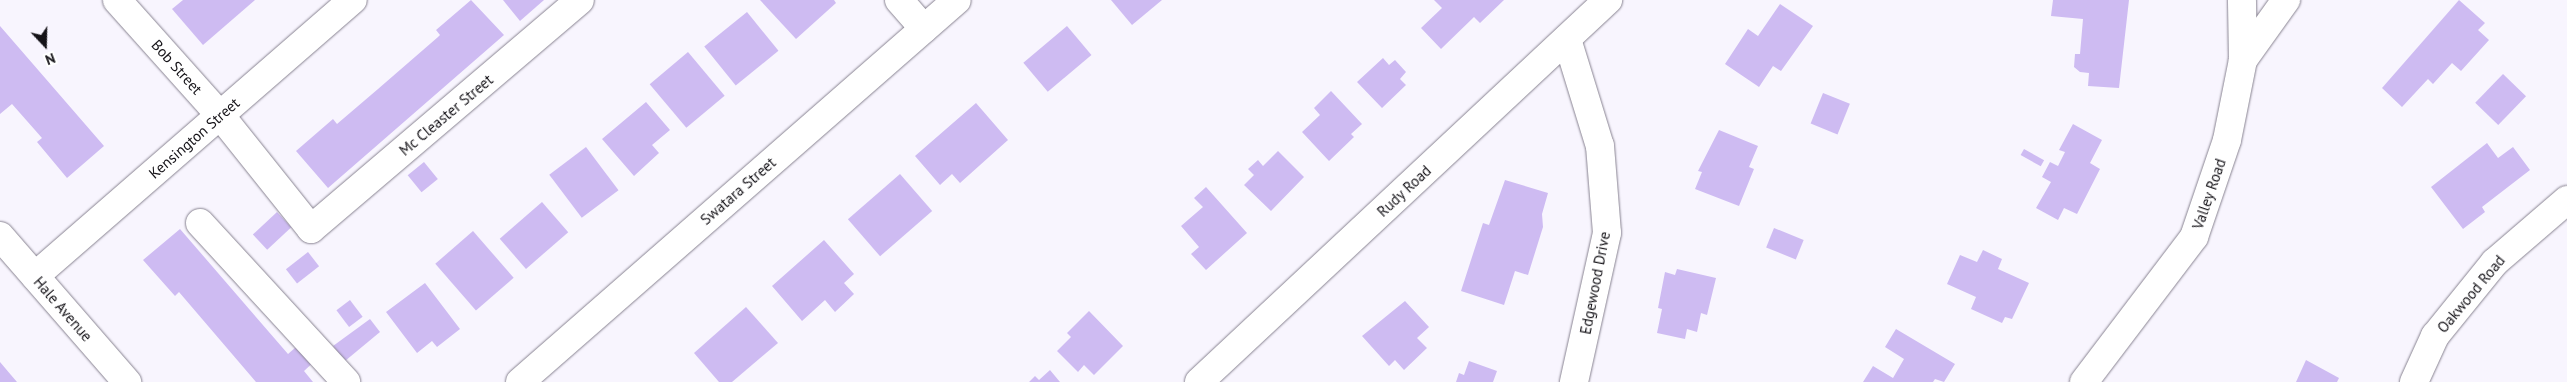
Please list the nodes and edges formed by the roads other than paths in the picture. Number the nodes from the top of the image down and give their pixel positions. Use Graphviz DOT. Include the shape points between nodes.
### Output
graph roads {
  1 [pos="353,0"];
  2 [pos="580,0"];
  3 [pos="899,0"];
  4 [pos="957,0"];
  5 [pos="1608,0"];
  6 [pos="2242,0"];
  7 [pos="2286,0"];
  8 [pos="124,2"];
  9 [pos="924,29"];
  10 [pos="1567,38"];
  11 [pos="2243,60"];
  12 [pos="220,115"];
  13 [pos="2567,200"];
  14 [pos="200,223"];
  15 [pos="311,229"];
  16 [pos="0,236"];
  17 [pos="35,276"];
  18 [pos="127,382"];
  19 [pos="346,382"];
  20 [pos="520,382"];
  21 [pos="1199,382"];
  22 [pos="1574,382"];
  23 [pos="2084,382"];
  24 [pos="2414,382"];
  1 -- 12 [label="street, Kensington Street"];
  2 -- 15 [label="street, Mc Cleaster Street"];
  3 -- 9 [label="street"];
  4 -- 9 [label="street, Swatara Street"];
  5 -- 10 [label="street, Rudy Road"];
  6 -- 11 [label="street, Valley Road"];
  7 -- 11 [label="street"];
  8 -- 12 [label="street, Bob Street"];
  9 -- 20 [label="street, Swatara Street"];
  10 -- 21 [label="street, Rudy Road"];
  10 -- 22 [label="street, Edgewood Drive" via="1600,146 1607,233"];
  11 -- 23 [label="street, Valley Road" via="2227,140 2194,237"];
  12 -- 15 [label="street, Bob Street"];
  12 -- 17 [label="street, Kensington Street"];
  13 -- 24 [label="street, Oakwood Road" via="2495,262 2435,336"];
  14 -- 19 [label="street"];
  16 -- 17 [label="street, Hale Avenue"];
  17 -- 18 [label="street, Hale Avenue"];
}
